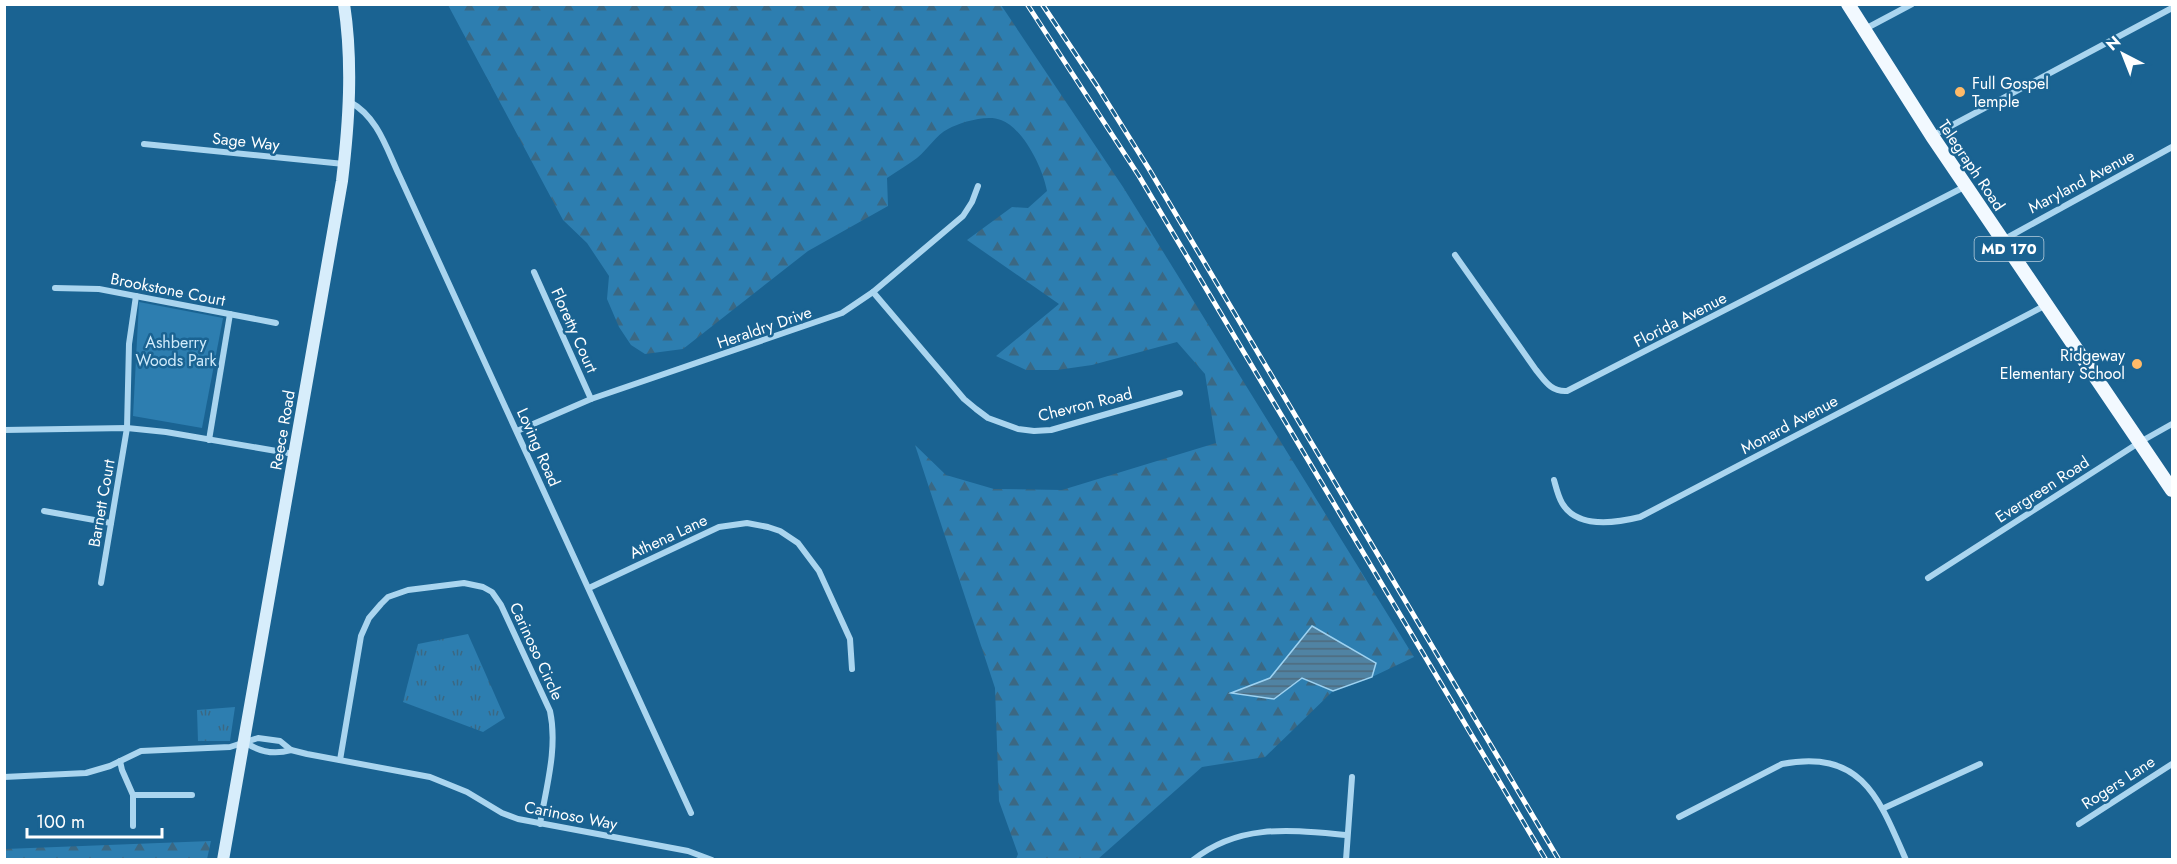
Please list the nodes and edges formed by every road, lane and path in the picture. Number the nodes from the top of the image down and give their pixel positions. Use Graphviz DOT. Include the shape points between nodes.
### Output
graph roads {
  1 [pos="344,4"];
  2 [pos="1848,4"];
  3 [pos="1912,4"];
  4 [pos="2172,8"];
  5 [pos="1863,30"];
  6 [pos="350,102"];
  7 [pos="1932,136"];
  8 [pos="144,144"];
  9 [pos="2172,147"];
  10 [pos="344,164"];
  11 [pos="978,186"];
  12 [pos="1966,186"];
  13 [pos="2003,240"];
  14 [pos="1455,255"];
  15 [pos="534,272"];
  16 [pos="55,288"];
  17 [pos="873,292"];
  18 [pos="136,296"];
  19 [pos="2047,305"];
  20 [pos="230,314"];
  21 [pos="276,323"];
  22 [pos="1180,393"];
  23 [pos="591,399"];
  24 [pos="2172,424"];
  25 [pos="127,428"];
  26 [pos="4,430"];
  27 [pos="517,430"];
  28 [pos="209,440"];
  29 [pos="2140,442"];
  30 [pos="295,454"];
  31 [pos="1554,480"];
  32 [pos="2172,490"];
  33 [pos="44,511"];
  34 [pos="111,523"];
  35 [pos="1928,578"];
  36 [pos="101,584"];
  37 [pos="589,588"];
  38 [pos="852,669"];
  39 [pos="244,742"];
  40 [pos="291,750"];
  41 [pos="339,760"];
  42 [pos="120,761"];
  43 [pos="1980,764"];
  44 [pos="2172,764"];
  45 [pos="4,777"];
  46 [pos="1352,777"];
  47 [pos="133,795"];
  48 [pos="192,795"];
  49 [pos="1884,808"];
  50 [pos="691,813"];
  51 [pos="1679,817"];
  52 [pos="540,824"];
  53 [pos="2079,824"];
  54 [pos="133,826"];
  55 [pos="1346,835"];
  56 [pos="223,860"];
  57 [pos="711,860"];
  58 [pos="1193,860"];
  59 [pos="1346,860"];
  60 [pos="1906,860"];
  1 -- 6 [label="main road, Reece Road"];
  2 -- 5 [label="main road, Telegraph Road / MD 170"];
  3 -- 5 [label="street"];
  4 -- 7 [label="street"];
  5 -- 7 [label="main road, Telegraph Road / MD 170"];
  6 -- 10 [label="main road, Reece Road"];
  6 -- 27 [label="street, Loving Road" via="375,124"];
  7 -- 12 [label="main road, Telegraph Road / MD 170"];
  8 -- 10 [label="street, Sage Way"];
  9 -- 13 [label="street, Maryland Avenue"];
  10 -- 30 [label="main road, Reece Road"];
  11 -- 17 [label="street, Heraldry Drive" via="963,216"];
  12 -- 13 [label="main road, Telegraph Road / MD 170"];
  12 -- 14 [label="street, Florida Avenue" via="1567,391 1551,388 1536,370"];
  13 -- 19 [label="main road, Telegraph Road / MD 170"];
  15 -- 23 [label="street, Floretty Court"];
  16 -- 18 [label="street, Brookstone Court" via="99,289"];
  17 -- 22 [label="street, Chevron Road" via="964,399 988,418 1003,424 1034,431 1051,430"];
  17 -- 23 [label="street, Heraldry Drive" via="826,320"];
  18 -- 20 [label="street, Brookstone Court"];
  18 -- 25 [label="street, Barnett Court" via="129,344"];
  19 -- 29 [label="main road, Telegraph Road / MD 170"];
  19 -- 31 [label="street, Monard Avenue" via="1640,517 1608,523 1577,516 1561,502"];
  20 -- 21 [label="street, Brookstone Court"];
  20 -- 28 [label="street"];
  23 -- 27 [label="street, Heraldry Drive"];
  24 -- 29 [label="street, Evergreen Road"];
  25 -- 26 [label="street"];
  25 -- 28 [label="street"];
  25 -- 34 [label="street, Barnett Court"];
  27 -- 37 [label="street, Loving Road"];
  28 -- 30 [label="street"];
  29 -- 32 [label="main road, Telegraph Road / MD 170"];
  29 -- 35 [label="street, Evergreen Road"];
  30 -- 39 [label="main road, Reece Road"];
  33 -- 34 [label="street"];
  34 -- 36 [label="street, Barnett Court"];
  37 -- 38 [label="street, Athena Lane" via="719,527 747,523 768,527 798,543 819,571 850,639"];
  37 -- 50 [label="street, Loving Road"];
  39 -- 40 [label="street, Carinoso Way" via="256,750"];
  39 -- 40 [label="street, Carinoso Way" via="258,738 280,741"];
  39 -- 42 [label="street" via="230,747 149,749"];
  39 -- 56 [label="main road, Reece Road"];
  40 -- 41 [label="street, Carinoso Way"];
  41 -- 52 [label="street, Carinoso Way" via="430,777 467,792 502,813"];
  41 -- 52 [label="street, Carinoso Circle" via="361,636 375,611 397,593 454,583 475,584 492,592 501,605 550,711 553,744"];
  42 -- 45 [label="street" via="86,773"];
  42 -- 47 [label="street"];
  43 -- 49 [label="street"];
  44 -- 53 [label="street, Rogers Lane"];
  46 -- 55 [label="street"];
  47 -- 48 [label="street"];
  47 -- 54 [label="street"];
  49 -- 51 [label="street" via="1869,787 1853,774 1816,761 1800,761 1782,764"];
  49 -- 60 [label="street"];
  52 -- 57 [label="street, Carinoso Way" via="688,851"];
  55 -- 58 [label="street" via="1288,830 1257,832 1215,846"];
  55 -- 59 [label="street"];
}
